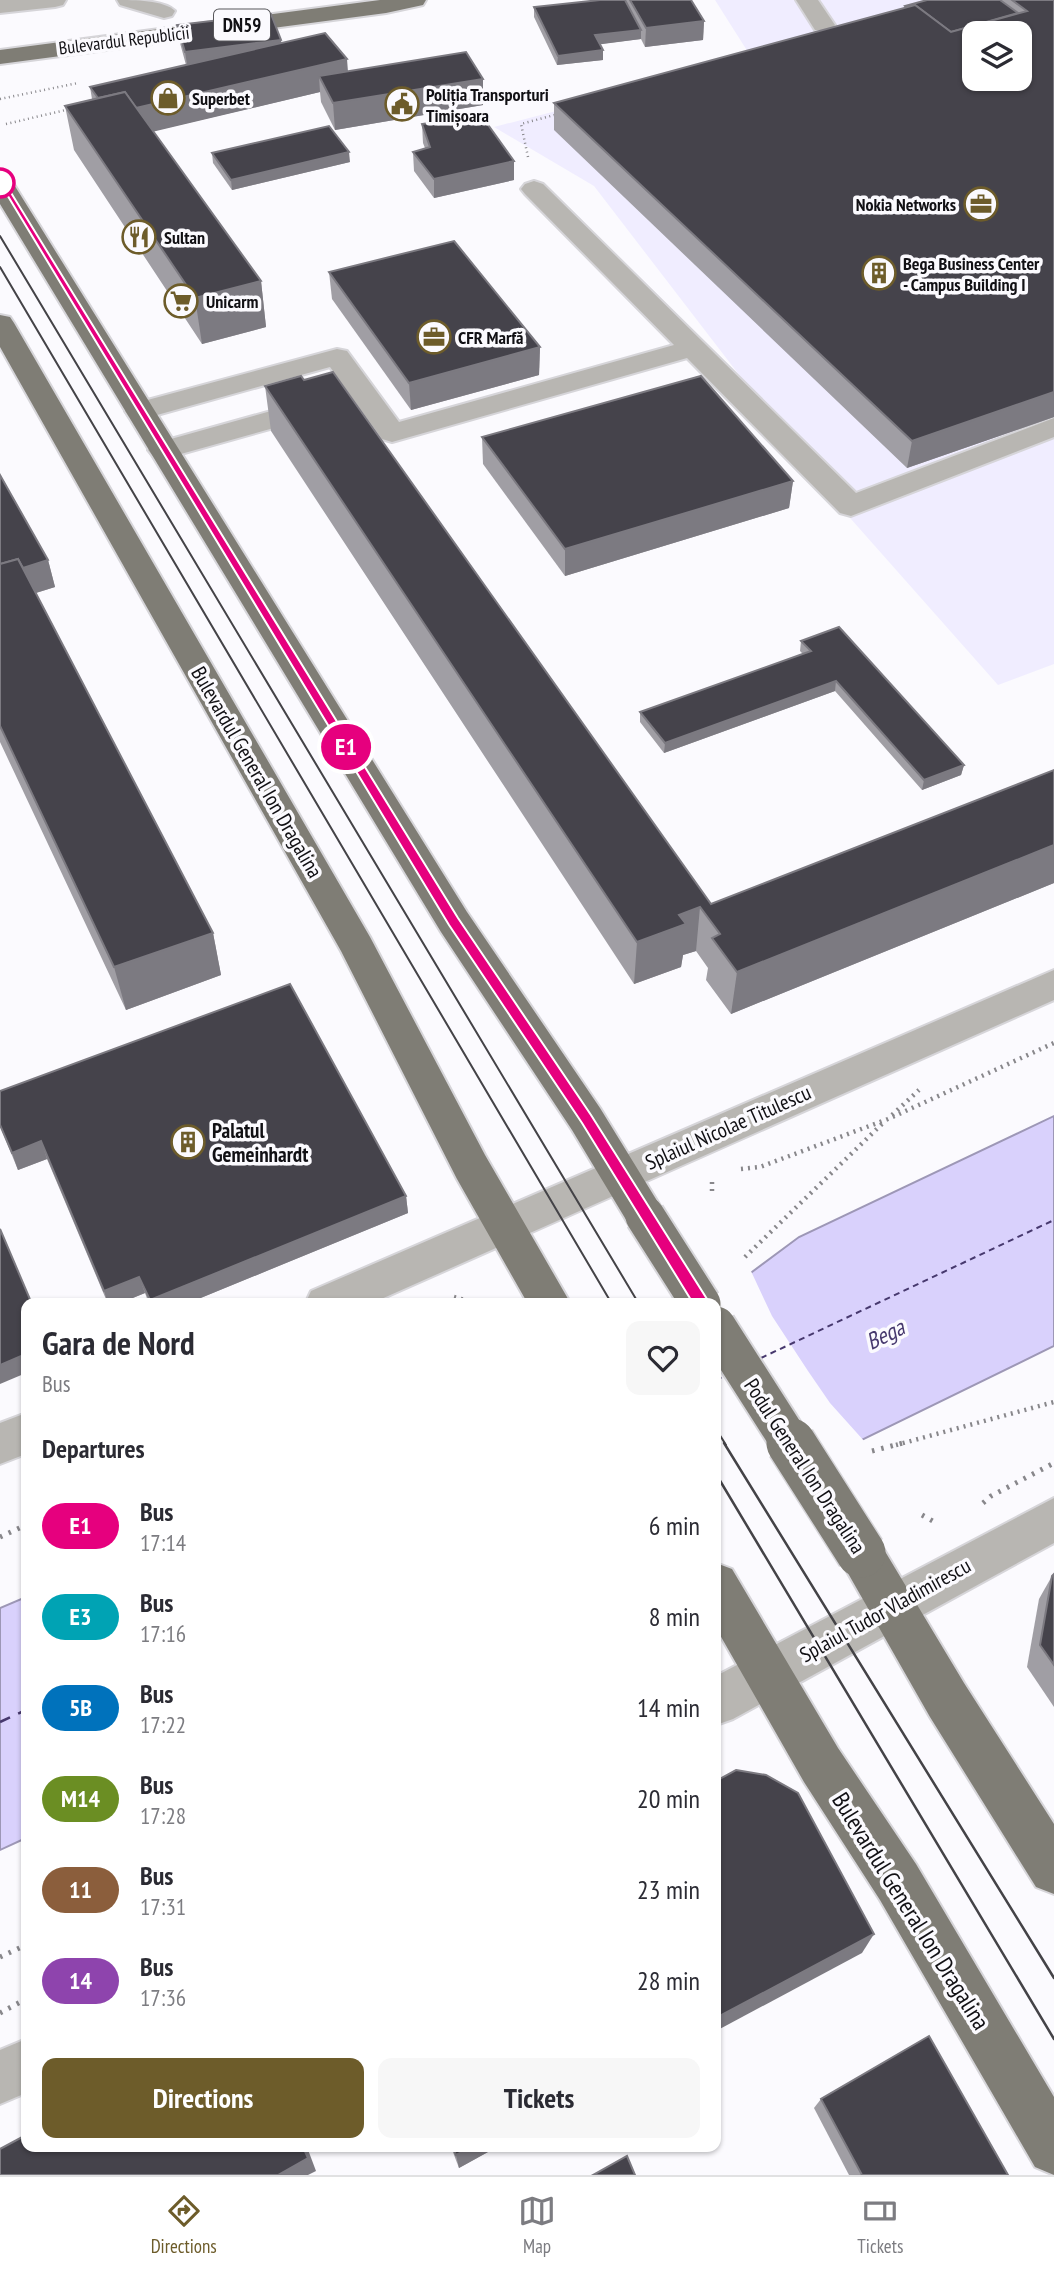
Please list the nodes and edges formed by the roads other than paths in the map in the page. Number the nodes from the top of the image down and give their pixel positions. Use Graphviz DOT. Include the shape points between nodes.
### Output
graph roads {
  1 [pos="55,0"];
  2 [pos="415,0"];
  3 [pos="807,0"];
  4 [pos="0,6"];
  5 [pos="343,6"];
  6 [pos="192,8"];
  7 [pos="121,9"];
  8 [pos="823,25"];
  9 [pos="0,57"];
  10 [pos="0,183"];
  11 [pos="534,188"];
  12 [pos="0,323"];
  13 [pos="693,348"];
  14 [pos="363,394"];
  15 [pos="139,411"];
  16 [pos="1054,427"];
  17 [pos="163,450"];
  18 [pos="1054,984"];
  19 [pos="619,1175"];
  20 [pos="505,1226"];
  21 [pos="541,1287"];
  22 [pos="340,1298"];
  23 [pos="697,1298"];
  24 [pos="721,1334"];
  25 [pos="21,1435"];
  26 [pos="0,1444"];
  27 [pos="1054,1519"];
  28 [pos="725,1601"];
  29 [pos="892,1606"];
  30 [pos="767,1674"];
  31 [pos="721,1699"];
  32 [pos="1054,1869"];
  33 [pos="21,2068"];
  34 [pos="0,2078"];
  35 [pos="1054,2148"];
  1 -- 4 [label="street"];
  2 -- 5 [label="main road, Bulevardul Republicii / DN59"];
  3 -- 8 [label="street"];
  5 -- 9 [label="main road, Bulevardul Republicii / DN59"];
  6 -- 7 [label="main road, Bulevardul Republicii / DN59"];
  10 -- 15 [label="main road"];
  11 -- 13 [label="street"];
  12 -- 20 [label="main road, Bulevardul General Ion Dragalina" via="357,947"];
  13 -- 14 [label="street" via="392,433"];
  13 -- 16 [label="street" via="851,506"];
  14 -- 15 [label="street" via="337,357"];
  14 -- 17 [label="street"];
  15 -- 17 [label="main road"];
  17 -- 19 [label="main road" via="454,922"];
  18 -- 19 [label="street, Splaiul Nicolae Titulescu"];
  19 -- 20 [label="street, Splaiul Nicolae Titulescu"];
  19 -- 23 [label="main road, bridge"];
  20 -- 21 [label="main road"];
  20 -- 22 [label="street, Splaiul Nicolae Titulescu"];
  24 -- 29 [label="main road, Podul General Ion Dragalina, bridge"];
  25 -- 26 [label="street"];
  27 -- 29 [label="street, Splaiul Tudor Vladimirescu"];
  28 -- 30 [label="main road"];
  29 -- 30 [label="street, Splaiul Tudor Vladimirescu"];
  29 -- 32 [label="main road"];
  30 -- 31 [label="street, Splaiul Tudor Vladimirescu"];
  30 -- 35 [label="main road, Bulevardul General Ion Dragalina" via="898,1882"];
  33 -- 34 [label="street"];
}
